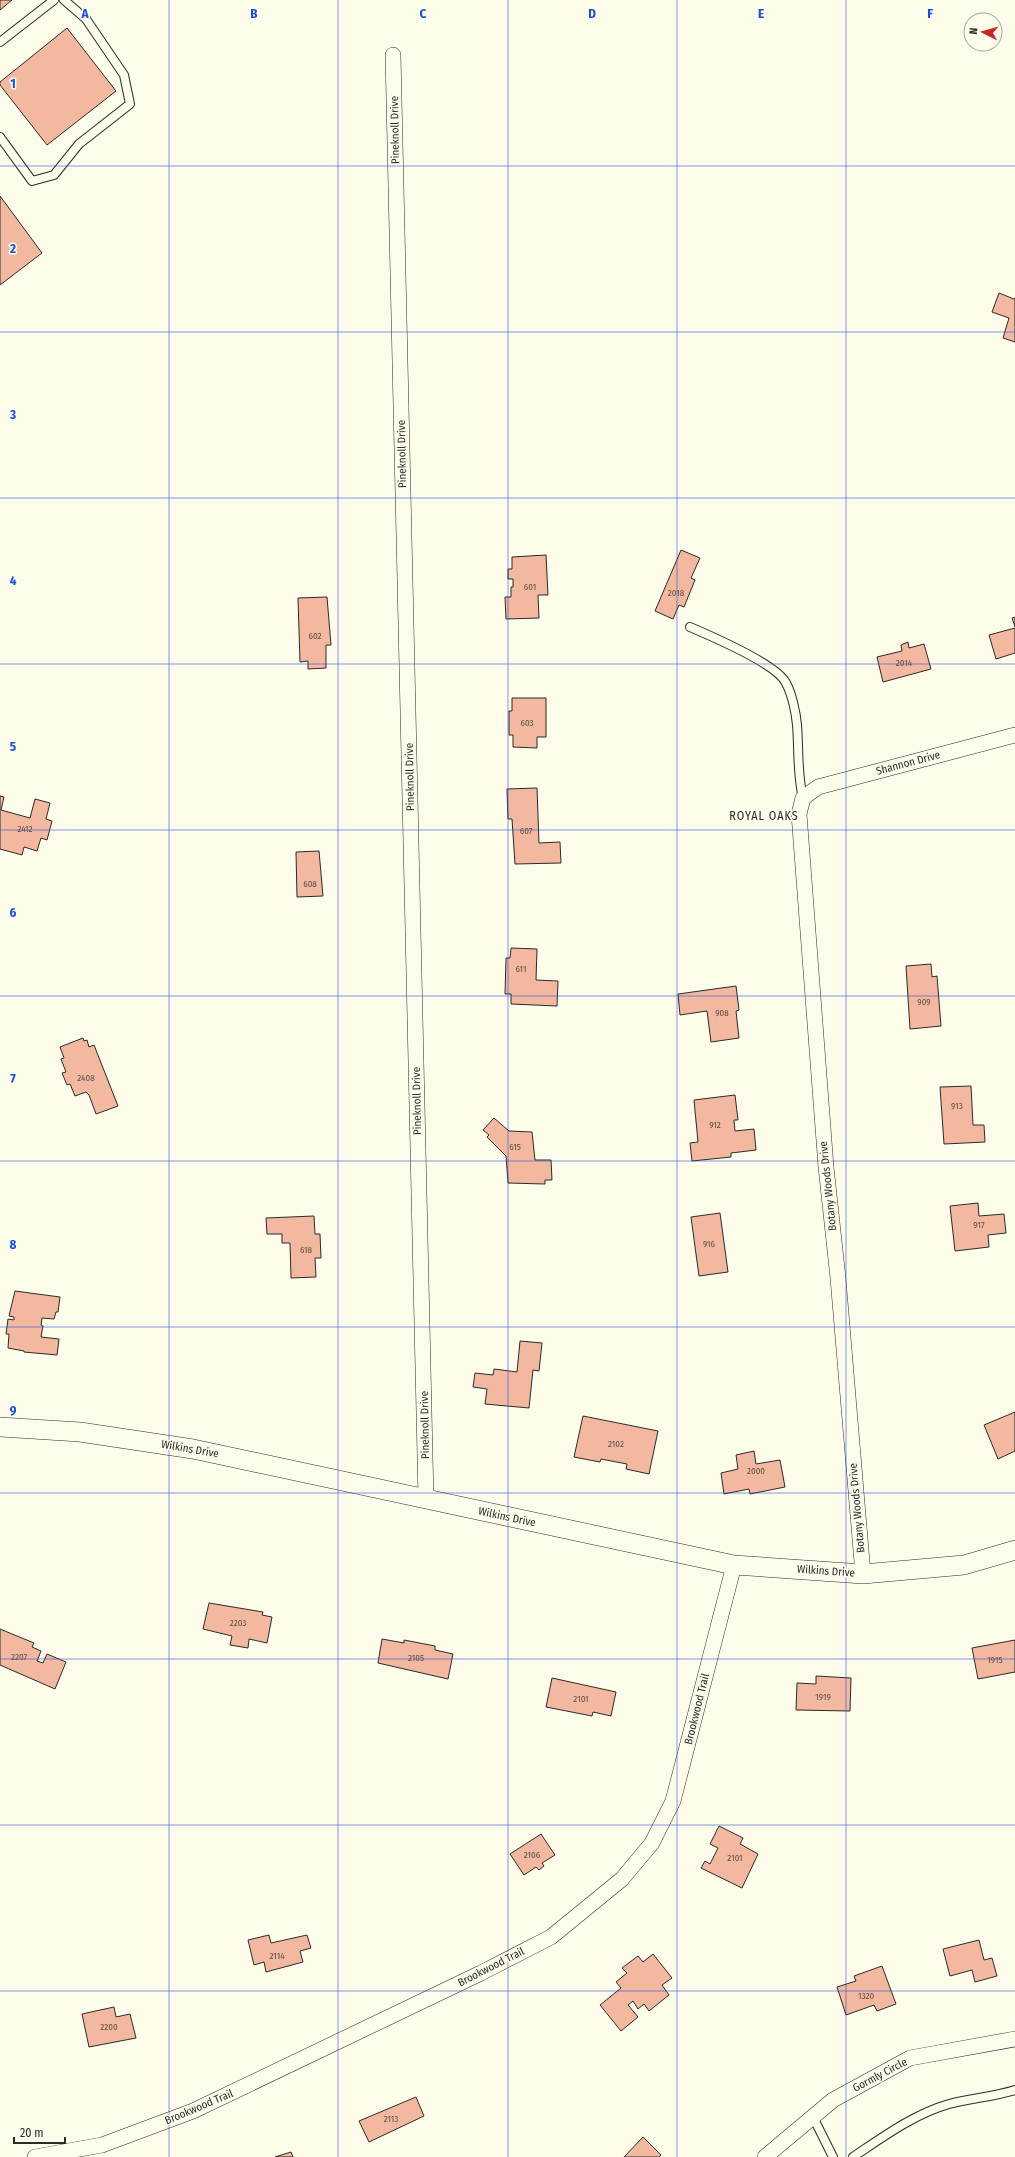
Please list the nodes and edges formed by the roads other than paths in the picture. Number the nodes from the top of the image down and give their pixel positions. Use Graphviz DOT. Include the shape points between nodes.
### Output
graph roads {
  1 [pos="54,0"];
  2 [pos="64,0"];
  3 [pos="0,42"];
  4 [pos="393,56"];
  5 [pos="0,137"];
  6 [pos="690,627"];
  7 [pos="1015,735"];
  8 [pos="803,798"];
  9 [pos="0,1427"];
  10 [pos="426,1499"];
  11 [pos="1015,1550"];
  12 [pos="734,1565"];
  13 [pos="863,1574"];
  14 [pos="1015,2039"];
  15 [pos="1015,2090"];
  16 [pos="813,2117"];
  17 [pos="35,2157"];
  18 [pos="765,2157"];
  19 [pos="833,2157"];
  20 [pos="853,2157"];
  1 -- 3 [label="lane"];
  2 -- 5 [label="lane" via="86,19 124,75 130,104 79,144 54,175 32,181"];
  4 -- 10 [label="street, Pineknoll Drive"];
  6 -- 8 [label="lane" via="752,656 786,682 797,723"];
  7 -- 8 [label="street, Shannon Drive" via="818,787"];
  8 -- 13 [label="street, Botany Woods Drive" via="799,814 826,1167"];
  9 -- 10 [label="street, Wilkins Drive" via="80,1432 193,1449"];
  10 -- 12 [label="street, Wilkins Drive"];
  11 -- 13 [label="street, Wilkins Drive" via="964,1565"];
  12 -- 13 [label="street, Wilkins Drive"];
  12 -- 17 [label="street, Brookwood Trail" via="673,1801 652,1843 622,1879 551,1937 193,2111 102,2145"];
  14 -- 16 [label="street, Gormly Circle" via="910,2058 832,2100"];
  15 -- 20 [label="lane" via="949,2104 925,2113 890,2132"];
  16 -- 18 [label="street, Gormly Circle"];
  16 -- 19 [label="lane"];
}
